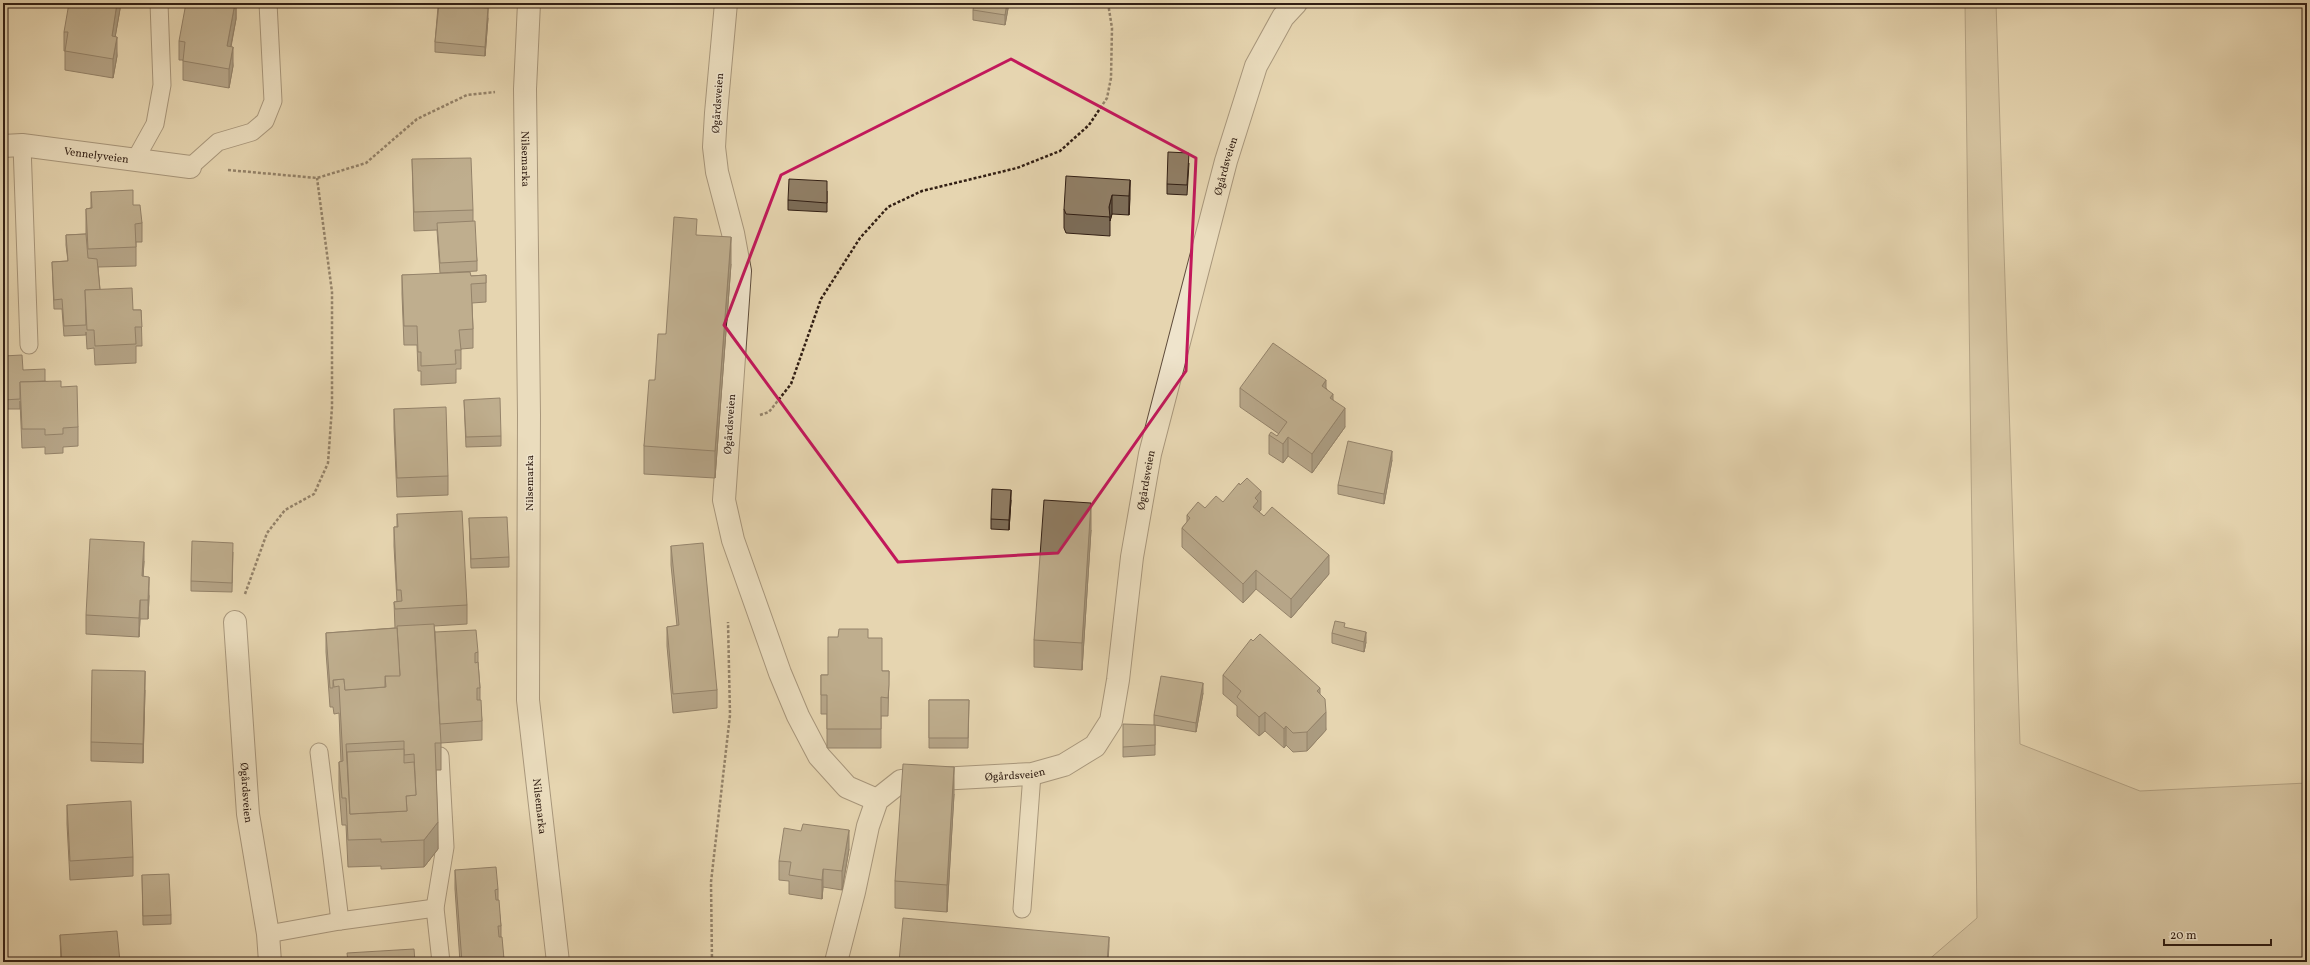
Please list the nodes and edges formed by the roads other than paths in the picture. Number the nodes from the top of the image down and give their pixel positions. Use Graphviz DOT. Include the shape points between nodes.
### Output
graph roads {
  1 [pos="159,3"];
  2 [pos="268,3"];
  3 [pos="529,3"];
  4 [pos="726,3"];
  5 [pos="1296,3"];
  6 [pos="12,146"];
  7 [pos="135,160"];
  8 [pos="190,167"];
  9 [pos="29,346"];
  10 [pos="235,622"];
  11 [pos="319,752"];
  12 [pos="440,756"];
  13 [pos="1032,774"];
  14 [pos="877,800"];
  15 [pos="435,908"];
  16 [pos="1022,909"];
  17 [pos="340,921"];
  18 [pos="268,934"];
  19 [pos="270,962"];
  20 [pos="441,962"];
  21 [pos="558,962"];
  22 [pos="836,962"];
  1 -- 7 [label="lane" via="162,85 155,124"];
  2 -- 8 [label="lane" via="273,101 265,121 252,132 218,142"];
  3 -- 21 [label="street, Nilsemarka" via="525,89 529,415 528,700"];
  4 -- 14 [label="street, Øgårdsveien" via="714,147 716,172 733,233 740,271 724,500 733,540 798,716 819,756 847,787"];
  5 -- 13 [label="street, Øgårdsveien" via="1283,17 1256,66 1226,161 1150,454 1132,557 1111,721 1095,746 1064,765"];
  6 -- 7 [label="street, Vennelyveien"];
  6 -- 9 [label="lane"];
  7 -- 8 [label="street, Vennelyveien"];
  10 -- 18 [label="street, Øgårdsveien" via="248,814"];
  11 -- 17 [label="lane"];
  12 -- 15 [label="lane" via="445,847"];
  13 -- 14 [label="street, Øgårdsveien" via="901,781"];
  13 -- 16 [label="lane"];
  14 -- 22 [label="street" via="868,826"];
  15 -- 17 [label="lane"];
  15 -- 20 [label="lane"];
  17 -- 18 [label="lane"];
  18 -- 19 [label="street, Øgårdsveien"];
}
